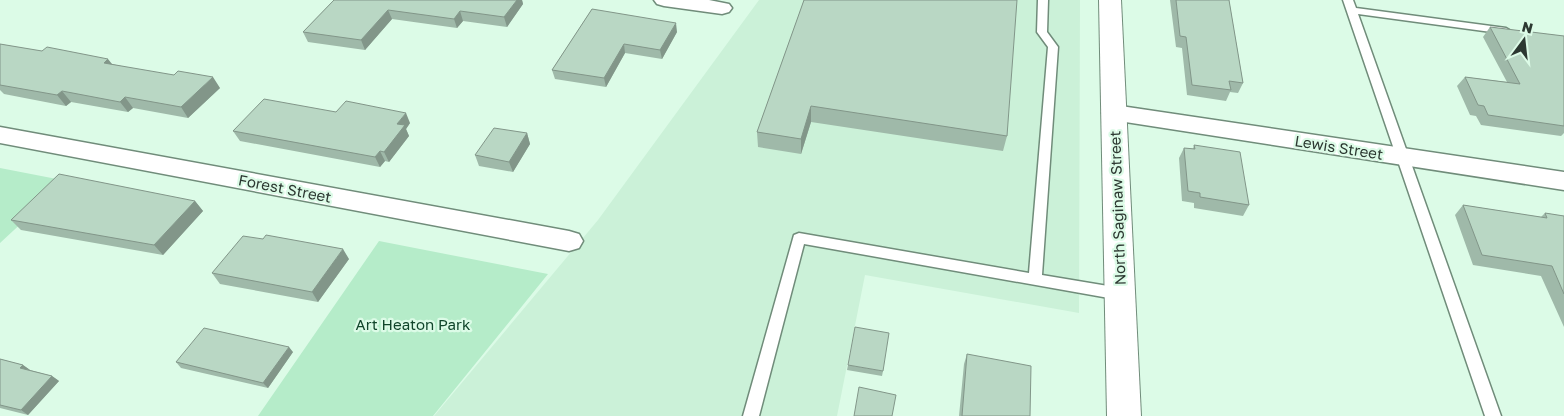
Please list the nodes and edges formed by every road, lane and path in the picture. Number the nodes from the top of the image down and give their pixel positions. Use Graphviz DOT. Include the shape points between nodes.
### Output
graph roads {
  1 [pos="664,0"];
  2 [pos="1043,0"];
  3 [pos="1110,0"];
  4 [pos="1350,5"];
  5 [pos="722,8"];
  6 [pos="1516,32"];
  7 [pos="1114,113"];
  8 [pos="0,135"];
  9 [pos="1402,156"];
  10 [pos="1564,181"];
  11 [pos="569,241"];
  12 [pos="1035,278"];
  13 [pos="1120,294"];
  14 [pos="752,416"];
  15 [pos="1124,416"];
  16 [pos="1493,416"];
  1 -- 5 [label="street"];
  2 -- 12 [label="lane" via="1042,32 1053,47"];
  3 -- 7 [label="street, North Saginaw Street"];
  4 -- 6 [label="lane"];
  4 -- 9 [label="lane"];
  7 -- 9 [label="street, Lewis Street"];
  7 -- 13 [label="street, North Saginaw Street"];
  8 -- 11 [label="street, Forest Street"];
  9 -- 10 [label="street, Lewis Street"];
  9 -- 16 [label="lane"];
  12 -- 13 [label="lane"];
  12 -- 14 [label="lane" via="799,238"];
  13 -- 15 [label="street, North Saginaw Street"];
}
